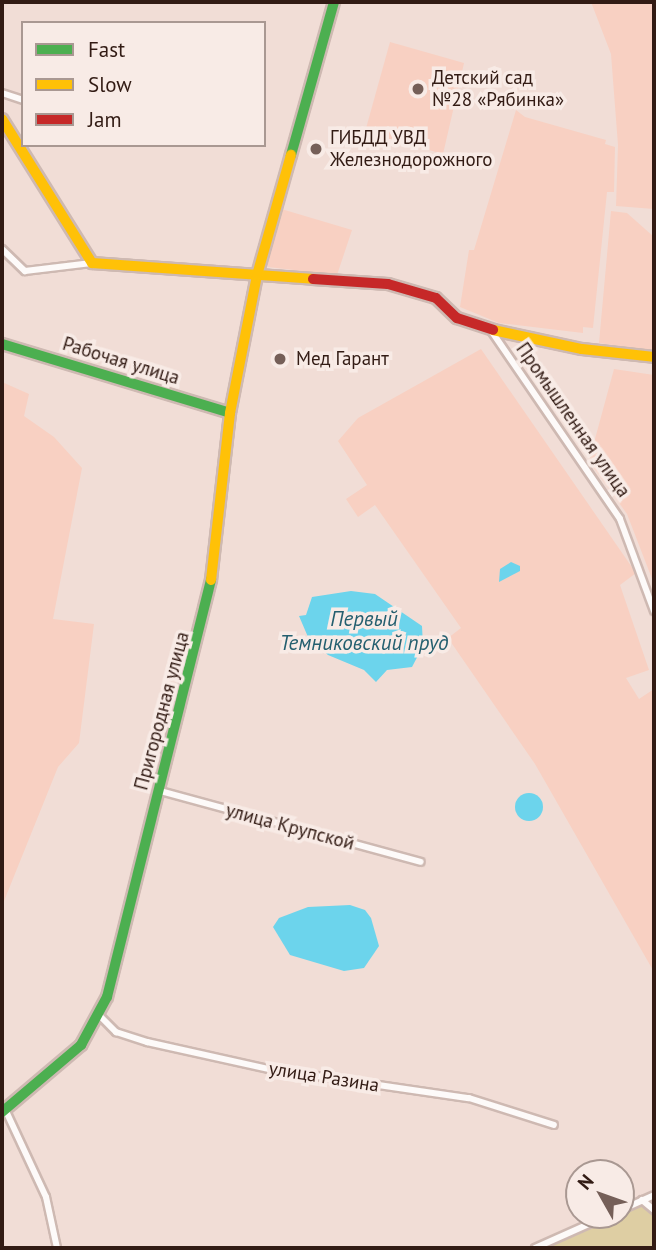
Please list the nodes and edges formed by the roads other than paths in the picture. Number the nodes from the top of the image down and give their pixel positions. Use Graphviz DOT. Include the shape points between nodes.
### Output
graph roads {
  1 [pos="334,2"];
  2 [pos="2,93"];
  3 [pos="21,99"];
  4 [pos="2,119"];
  5 [pos="2,250"];
  6 [pos="93,262"];
  7 [pos="257,275"];
  8 [pos="490,329"];
  9 [pos="2,344"];
  10 [pos="654,357"];
  11 [pos="230,413"];
  12 [pos="654,611"];
  13 [pos="159,790"];
  14 [pos="421,862"];
  15 [pos="100,1016"];
  16 [pos="4,1110"];
  17 [pos="554,1125"];
  18 [pos="654,1195"];
  19 [pos="642,1200"];
  20 [pos="635,1203"];
  21 [pos="654,1210"];
  22 [pos="578,1229"];
  23 [pos="57,1248"];
  24 [pos="535,1248"];
  1 -- 7 [label="street, Пригородная улица"];
  2 -- 3 [label="street"];
  4 -- 6 [label="street"];
  5 -- 6 [label="street" via="25,271"];
  6 -- 7 [label="street, Промышленная улица"];
  7 -- 8 [label="street, Промышленная улица" via="365,280 411,289 442,301 457,318"];
  7 -- 11 [label="street, Пригородная улица"];
  8 -- 10 [label="street, Промышленная улица" via="582,349"];
  8 -- 12 [label="street, Промышленная улица" via="620,519"];
  9 -- 11 [label="street, Рабочая улица"];
  11 -- 13 [label="street, Пригородная улица" via="209,599"];
  13 -- 14 [label="street, улица Крупской"];
  13 -- 15 [label="street, Пригородная улица"];
  15 -- 16 [label="street, Пригородная улица" via="73,1054"];
  15 -- 17 [label="street, улица Разина" via="123,1035 156,1045 269,1069 477,1100"];
  16 -- 23 [label="street" via="46,1197"];
  18 -- 19 [label="street"];
  19 -- 20 [label="street"];
  19 -- 21 [label="street"];
  22 -- 24 [label="street"];
}
